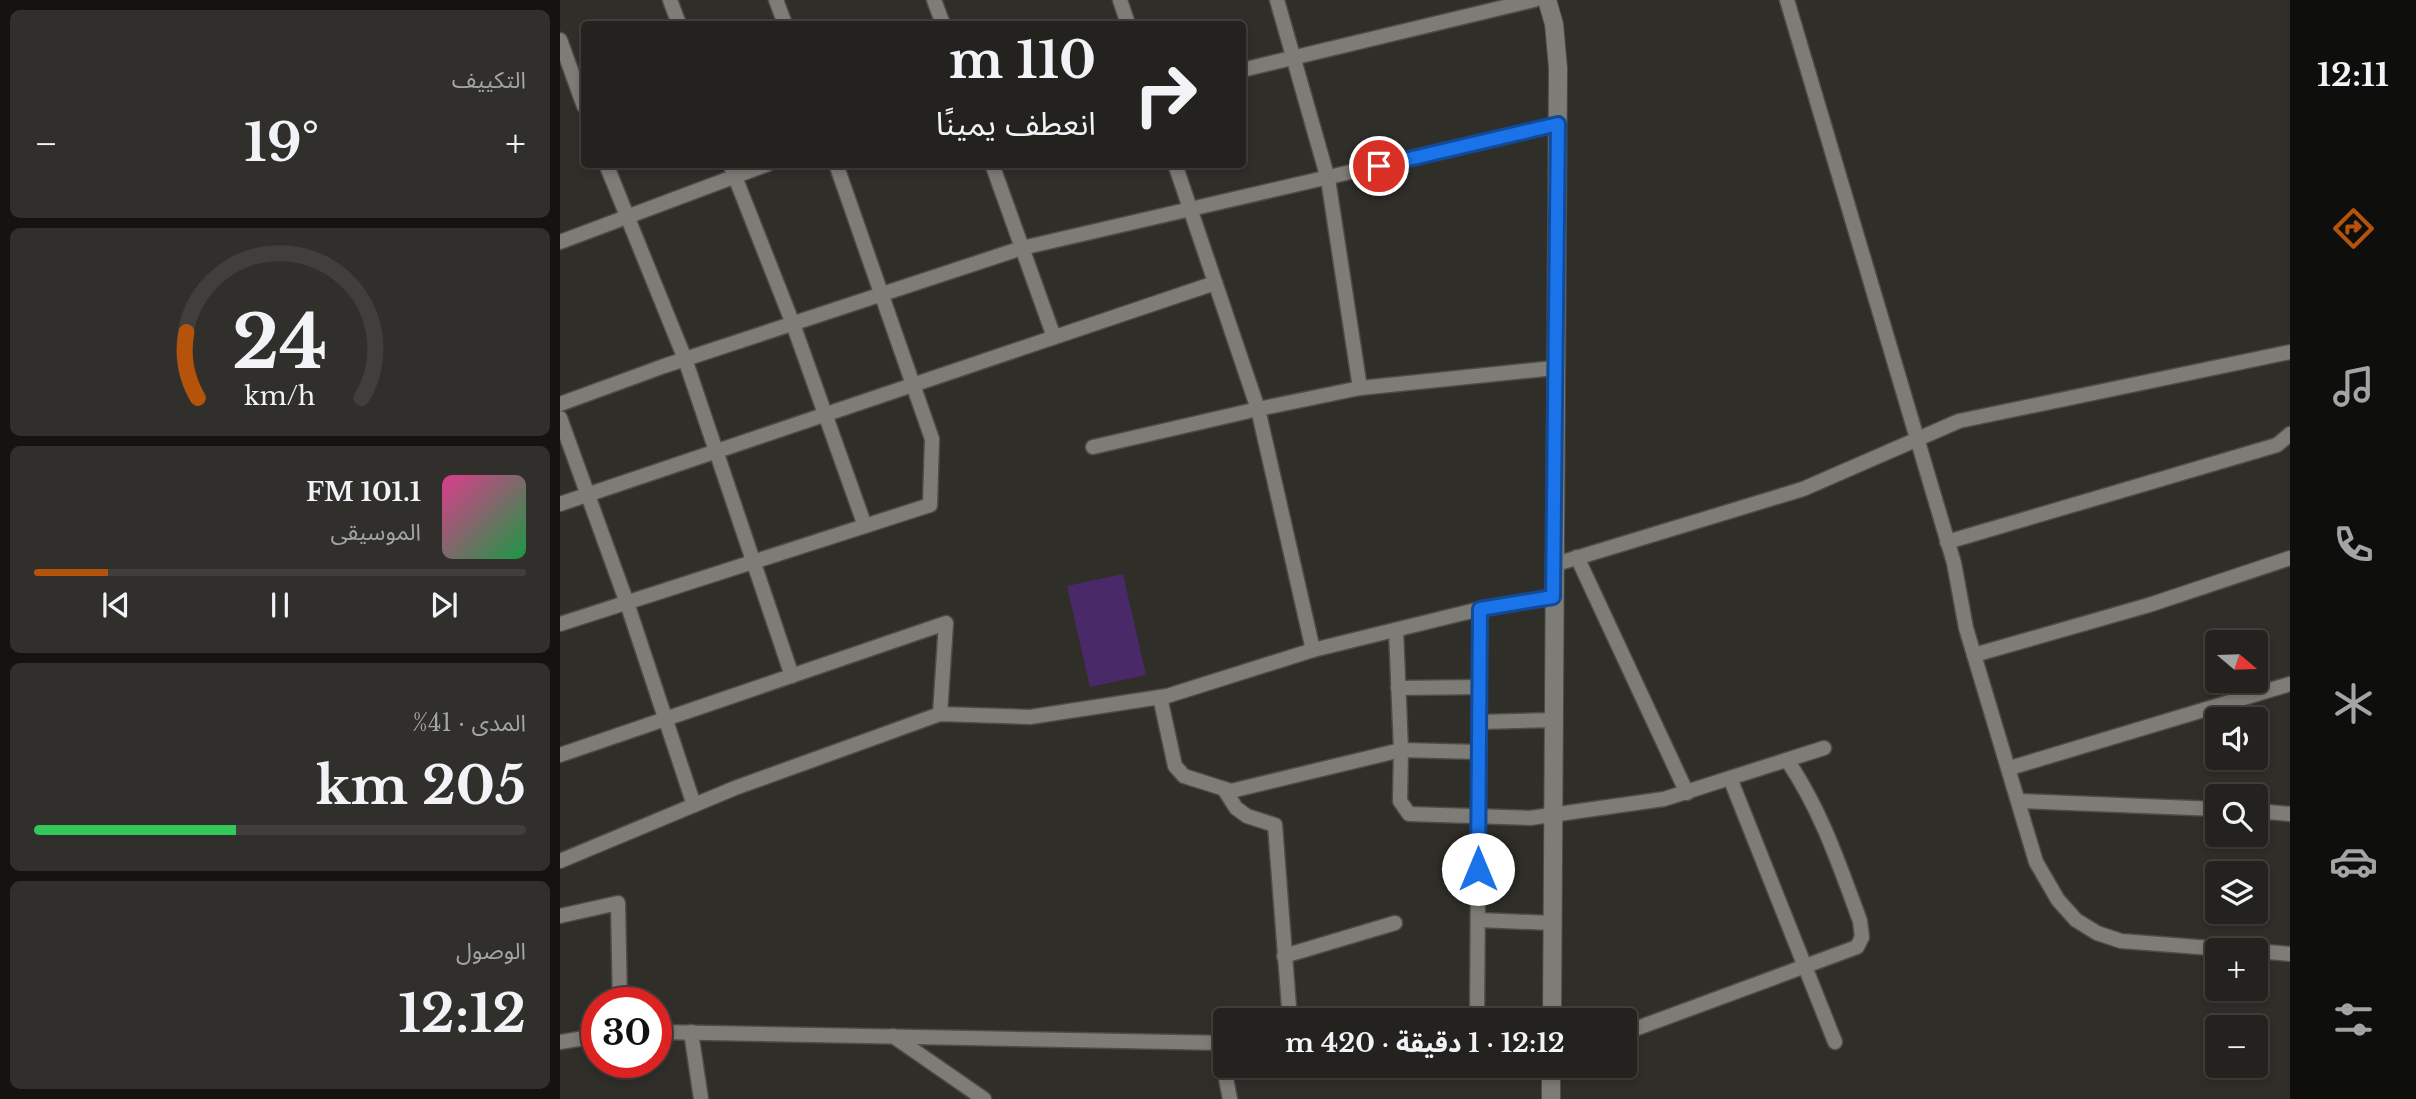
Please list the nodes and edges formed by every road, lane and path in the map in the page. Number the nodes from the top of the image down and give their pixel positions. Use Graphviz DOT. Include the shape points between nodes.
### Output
graph roads {
  1 [pos="670,0"];
  2 [pos="776,0"];
  3 [pos="934,0"];
  4 [pos="1120,0"];
  5 [pos="1277,0"];
  6 [pos="1534,0"];
  7 [pos="1547,0"];
  8 [pos="1787,0"];
  9 [pos="678,21"];
  10 [pos="784,21"];
  11 [pos="942,21"];
  12 [pos="1127,21"];
  13 [pos="560,40"];
  14 [pos="1293,58"];
  15 [pos="1246,69"];
  16 [pos="581,98"];
  17 [pos="1558,124"];
  18 [pos="608,168"];
  19 [pos="837,168"];
  20 [pos="993,168"];
  21 [pos="1176,168"];
  22 [pos="732,170"];
  23 [pos="1328,179"];
  24 [pos="1190,209"];
  25 [pos="626,217"];
  26 [pos="560,242"];
  27 [pos="1022,248"];
  28 [pos="1215,282"];
  29 [pos="882,296"];
  30 [pos="793,324"];
  31 [pos="1054,337"];
  32 [pos="2290,352"];
  33 [pos="685,359"];
  34 [pos="1554,368"];
  35 [pos="913,385"];
  36 [pos="1360,388"];
  37 [pos="560,404"];
  38 [pos="1258,408"];
  39 [pos="825,414"];
  40 [pos="560,418"];
  41 [pos="2290,434"];
  42 [pos="1917,437"];
  43 [pos="1093,447"];
  44 [pos="716,451"];
  45 [pos="588,495"];
  46 [pos="560,504"];
  47 [pos="865,526"];
  48 [pos="1947,542"];
  49 [pos="1577,557"];
  50 [pos="2290,558"];
  51 [pos="754,562"];
  52 [pos="1553,565"];
  53 [pos="1553,597"];
  54 [pos="627,603"];
  55 [pos="1480,609"];
  56 [pos="560,624"];
  57 [pos="1396,630"];
  58 [pos="1313,650"];
  59 [pos="1974,655"];
  60 [pos="792,676"];
  61 [pos="2290,684"];
  62 [pos="1479,687"];
  63 [pos="1398,688"];
  64 [pos="1160,697"];
  65 [pos="940,714"];
  66 [pos="666,719"];
  67 [pos="1553,720"];
  68 [pos="1479,722"];
  69 [pos="1824,748"];
  70 [pos="1401,750"];
  71 [pos="1479,752"];
  72 [pos="560,755"];
  73 [pos="1787,760"];
  74 [pos="2010,768"];
  75 [pos="1730,778"];
  76 [pos="1224,789"];
  77 [pos="1687,793"];
  78 [pos="2020,801"];
  79 [pos="694,805"];
  80 [pos="2205,809"];
  81 [pos="2268,812"];
  82 [pos="1553,814"];
  83 [pos="2290,814"];
  84 [pos="1479,817"];
  85 [pos="560,861"];
  86 [pos="560,916"];
  87 [pos="1478,920"];
  88 [pos="1395,923"];
  89 [pos="1552,923"];
  90 [pos="2205,948"];
  91 [pos="2268,952"];
  92 [pos="2290,954"];
  93 [pos="1284,956"];
  94 [pos="1807,966"];
  95 [pos="620,987"];
  96 [pos="1289,1008"];
  97 [pos="1477,1008"];
  98 [pos="1552,1008"];
  99 [pos="1637,1028"];
  100 [pos="672,1032"];
  101 [pos="691,1032"];
  102 [pos="892,1035"];
  103 [pos="581,1039"];
  104 [pos="560,1042"];
  105 [pos="1835,1042"];
  106 [pos="1213,1043"];
  107 [pos="1227,1078"];
  108 [pos="1551,1078"];
  109 [pos="701,1099"];
  110 [pos="984,1099"];
  111 [pos="1230,1099"];
  112 [pos="1551,1099"];
  1 -- 9 [label="street"];
  2 -- 10 [label="street"];
  3 -- 11 [label="street"];
  4 -- 12 [label="street"];
  5 -- 14 [label="street"];
  6 -- 14 [label="street"];
  7 -- 17 [label="street" via="1558,68"];
  8 -- 42 [label="street"];
  13 -- 16 [label="street"];
  14 -- 15 [label="street"];
  14 -- 23 [label="street"];
  17 -- 23 [label="street"];
  17 -- 34 [label="street"];
  18 -- 25 [label="street"];
  19 -- 29 [label="street"];
  20 -- 27 [label="street"];
  21 -- 24 [label="street"];
  22 -- 25 [label="street"];
  22 -- 30 [label="street"];
  23 -- 24 [label="street"];
  23 -- 36 [label="street"];
  24 -- 27 [label="street"];
  24 -- 28 [label="street"];
  25 -- 26 [label="street"];
  25 -- 33 [label="street"];
  27 -- 29 [label="street"];
  27 -- 31 [label="street"];
  28 -- 31 [label="street"];
  28 -- 38 [label="street"];
  29 -- 30 [label="street"];
  29 -- 35 [label="street"];
  30 -- 33 [label="street"];
  30 -- 39 [label="street"];
  31 -- 35 [label="street"];
  32 -- 42 [label="street" via="1959,421"];
  33 -- 37 [label="street"];
  33 -- 44 [label="street"];
  34 -- 36 [label="street"];
  34 -- 52 [label="street"];
  35 -- 39 [label="street"];
  35 -- 47 [label="street" via="932,439 930,505"];
  36 -- 38 [label="street"];
  38 -- 43 [label="street"];
  38 -- 58 [label="street"];
  39 -- 44 [label="street"];
  39 -- 47 [label="street"];
  40 -- 45 [label="street"];
  41 -- 48 [label="street" via="2277,445"];
  42 -- 48 [label="street"];
  42 -- 49 [label="street" via="1803,489"];
  44 -- 45 [label="street"];
  44 -- 51 [label="street"];
  45 -- 46 [label="street"];
  45 -- 54 [label="street"];
  47 -- 51 [label="street"];
  48 -- 59 [label="street"];
  49 -- 52 [label="street"];
  49 -- 77 [label="street"];
  50 -- 59 [label="street" via="2149,606"];
  51 -- 54 [label="street"];
  51 -- 60 [label="street"];
  52 -- 53 [label="street"];
  53 -- 55 [label="street"];
  53 -- 67 [label="street"];
  54 -- 56 [label="street"];
  54 -- 66 [label="street"];
  55 -- 57 [label="street"];
  55 -- 62 [label="street"];
  57 -- 58 [label="street"];
  57 -- 63 [label="street"];
  58 -- 64 [label="street"];
  59 -- 74 [label="street"];
  60 -- 65 [label="street" via="946,623"];
  60 -- 66 [label="street"];
  61 -- 74 [label="street"];
  62 -- 63 [label="street"];
  62 -- 68 [label="street"];
  63 -- 70 [label="street"];
  64 -- 65 [label="street" via="1030,717"];
  64 -- 76 [label="street" via="1175,766 1184,776"];
  65 -- 79 [label="street"];
  66 -- 72 [label="street"];
  66 -- 79 [label="street"];
  67 -- 68 [label="street"];
  67 -- 82 [label="street"];
  68 -- 71 [label="street"];
  69 -- 73 [label="street"];
  70 -- 71 [label="street"];
  70 -- 76 [label="street" via="1322,766 1244,790"];
  70 -- 84 [label="street" via="1402,808 1421,817"];
  71 -- 84 [label="street"];
  73 -- 75 [label="street"];
  73 -- 94 [label="street" via="1825,825 1862,937 1850,951"];
  74 -- 78 [label="street"];
  75 -- 77 [label="street"];
  75 -- 94 [label="street"];
  76 -- 93 [label="street" via="1247,816 1275,825"];
  77 -- 82 [label="street"];
  78 -- 80 [label="street"];
  78 -- 90 [label="street" via="2036,862 2076,920 2121,941"];
  79 -- 85 [label="street"];
  81 -- 83 [label="street"];
  82 -- 84 [label="street"];
  82 -- 89 [label="street"];
  84 -- 87 [label="street"];
  86 -- 95 [label="street" via="618,903"];
  87 -- 89 [label="street"];
  87 -- 97 [label="street"];
  88 -- 93 [label="street"];
  89 -- 98 [label="street"];
  91 -- 92 [label="street"];
  93 -- 96 [label="street"];
  94 -- 99 [label="street"];
  94 -- 105 [label="street"];
  100 -- 101 [label="street"];
  101 -- 102 [label="street"];
  101 -- 109 [label="street"];
  102 -- 106 [label="street"];
  102 -- 110 [label="street"];
  103 -- 104 [label="street"];
  107 -- 111 [label="street"];
  108 -- 112 [label="street"];
}
